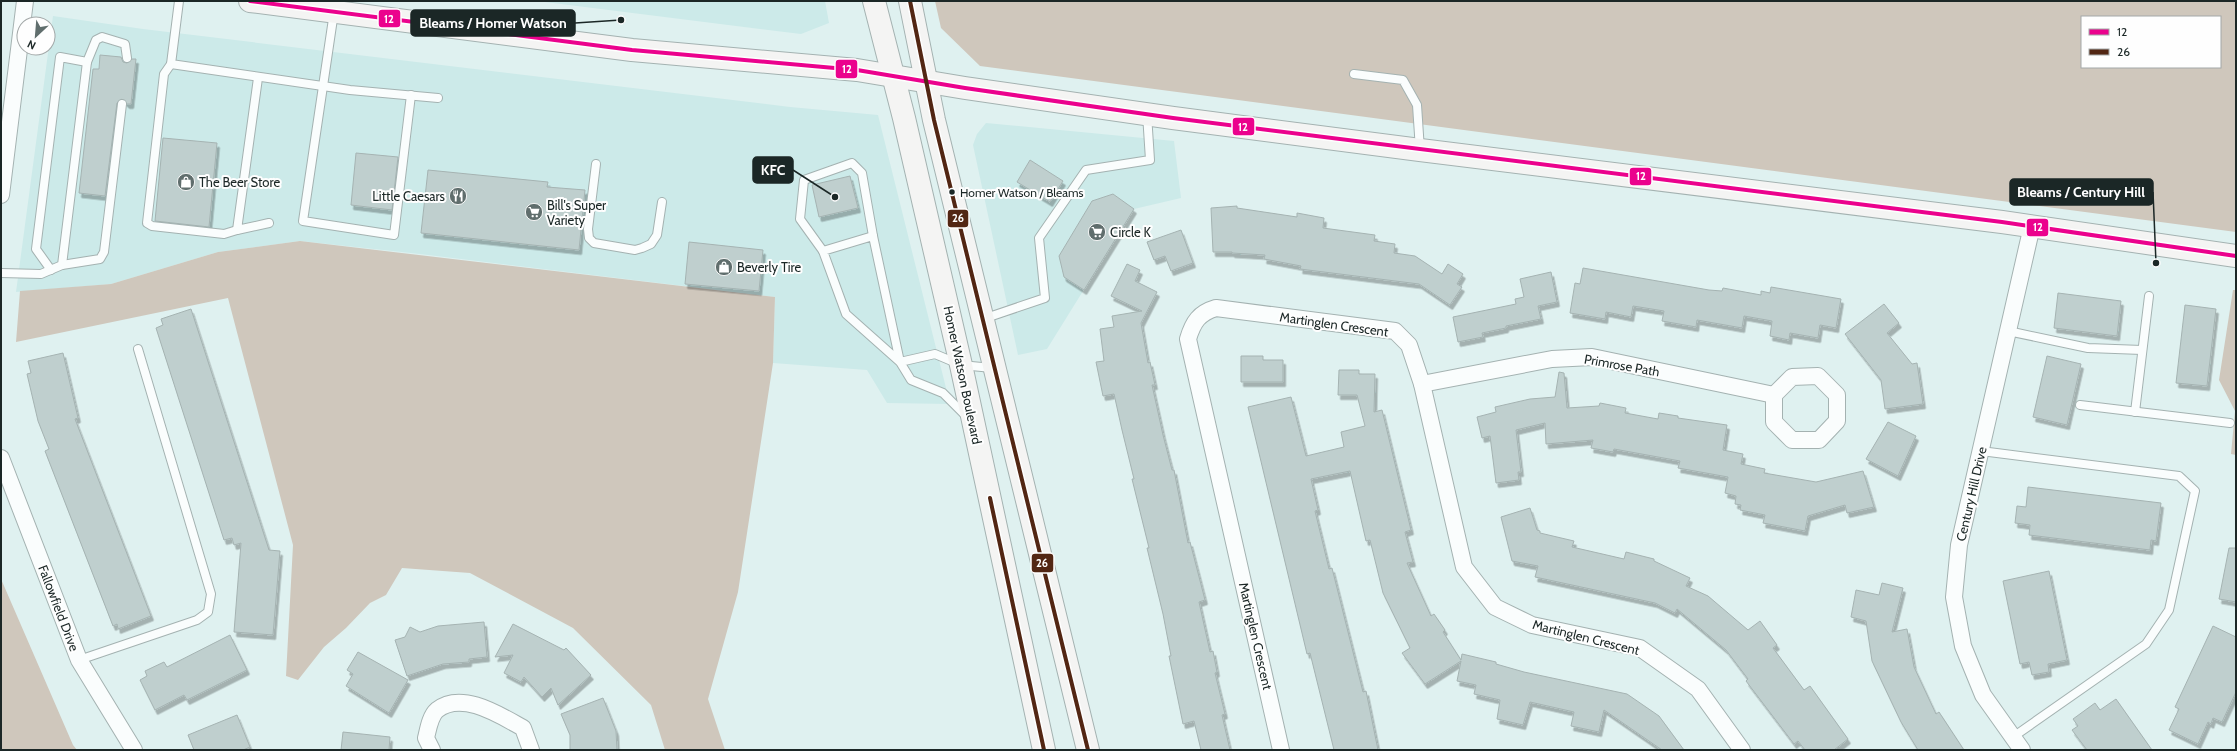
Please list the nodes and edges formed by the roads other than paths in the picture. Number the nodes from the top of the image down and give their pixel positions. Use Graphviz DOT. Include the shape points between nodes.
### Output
graph roads {
  1 [pos="25,1"];
  2 [pos="179,1"];
  3 [pos="250,1"];
  4 [pos="874,1"];
  5 [pos="910,1"];
  6 [pos="334,12"];
  7 [pos="128,58"];
  8 [pos="87,62"];
  9 [pos="171,64"];
  10 [pos="1354,74"];
  11 [pos="893,76"];
  12 [pos="258,78"];
  13 [pos="927,82"];
  14 [pos="323,87"];
  15 [pos="411,95"];
  16 [pos="438,98"];
  17 [pos="122,104"];
  18 [pos="1147,114"];
  19 [pos="1420,150"];
  20 [pos="596,164"];
  21 [pos="1,195"];
  22 [pos="662,202"];
  23 [pos="269,223"];
  24 [pos="2032,226"];
  25 [pos="237,230"];
  26 [pos="873,236"];
  27 [pos="823,251"];
  28 [pos="2236,256"];
  29 [pos="62,265"];
  30 [pos="51,270"];
  31 [pos="1,273"];
  32 [pos="2149,296"];
  33 [pos="983,319"];
  34 [pos="2008,331"];
  35 [pos="138,349"];
  36 [pos="2142,350"];
  37 [pos="900,362"];
  38 [pos="961,365"];
  39 [pos="993,368"];
  40 [pos="1422,384"];
  41 [pos="1774,395"];
  42 [pos="2080,405"];
  43 [pos="2135,412"];
  44 [pos="973,423"];
  45 [pos="2230,423"];
  46 [pos="1981,451"];
  47 [pos="1,458"];
  48 [pos="80,660"];
  49 [pos="2017,744"];
  50 [pos="134,750"];
  51 [pos="432,750"];
  52 [pos="531,750"];
  53 [pos="1044,750"];
  54 [pos="1088,750"];
  55 [pos="1281,750"];
  56 [pos="1742,750"];
  1 -- 21 [label="street"];
  2 -- 9 [label="lane"];
  3 -- 6 [label="main road"];
  4 -- 11 [label="main road, Homer Watson Boulevard"];
  5 -- 13 [label="main road"];
  6 -- 11 [label="main road" via="632,50 857,70"];
  6 -- 14 [label="lane"];
  7 -- 8 [label="lane" via="125,44 102,38 96,40"];
  8 -- 29 [label="lane"];
  8 -- 30 [label="lane" via="60,57 36,249"];
  9 -- 12 [label="lane"];
  9 -- 25 [label="lane" via="164,74 147,223 152,226 224,234"];
  10 -- 19 [label="lane" via="1404,80 1417,105"];
  11 -- 13 [label="main road"];
  11 -- 38 [label="main road, Homer Watson Boulevard"];
  12 -- 14 [label="lane"];
  12 -- 25 [label="lane"];
  13 -- 18 [label="main road"];
  13 -- 33 [label="main road"];
  14 -- 15 [label="lane"];
  14 -- 15 [label="lane" via="303,221 394,235"];
  15 -- 16 [label="lane"];
  17 -- 29 [label="lane" via="104,252 100,259"];
  18 -- 19 [label="main road"];
  18 -- 33 [label="lane" via="1150,160 1086,170 1039,238 1045,298"];
  19 -- 24 [label="main road"];
  20 -- 22 [label="lane" via="588,229 589,238 594,243 634,250 651,244 657,235"];
  23 -- 25 [label="lane"];
  24 -- 28 [label="main road"];
  24 -- 34 [label="street, Century Hill Drive"];
  26 -- 27 [label="lane"];
  26 -- 27 [label="lane" via="862,173 852,163 804,180 800,219"];
  26 -- 37 [label="lane"];
  27 -- 37 [label="lane" via="846,314"];
  29 -- 30 [label="lane"];
  30 -- 31 [label="lane" via="41,274"];
  32 -- 36 [label="lane"];
  33 -- 39 [label="main road"];
  34 -- 36 [label="lane" via="2088,348"];
  34 -- 46 [label="street, Century Hill Drive"];
  35 -- 48 [label="lane" via="211,594 208,612 197,620"];
  36 -- 43 [label="lane"];
  37 -- 38 [label="lane" via="935,354"];
  37 -- 44 [label="lane" via="911,380 943,393"];
  38 -- 39 [label="lane"];
  38 -- 44 [label="main road, Homer Watson Boulevard"];
  39 -- 54 [label="main road"];
  40 -- 41 [label="street, Primrose Path" via="1552,358 1592,357"];
  40 -- 55 [label="street, Martinglen Crescent" via="1409,345 1395,332 1216,308 1198,317 1192,327 1188,339"];
  40 -- 56 [label="street, Martinglen Crescent" via="1464,567 1496,607 1532,625 1640,648 1698,689"];
  41 -- 41 [label="street" via="1774,422 1792,440 1819,440 1837,421 1837,395 1818,376 1792,376"];
  42 -- 43 [label="lane"];
  43 -- 45 [label="lane"];
  44 -- 53 [label="main road, Homer Watson Boulevard"];
  46 -- 49 [label="street, Century Hill Drive" via="1959,545 1954,597 1962,646 1983,695"];
  46 -- 49 [label="lane" via="2179,476 2195,491 2168,610 2146,644"];
  47 -- 48 [label="street, Fallowfield Drive"];
  48 -- 50 [label="street, Fallowfield Drive"];
  51 -- 52 [label="street" via="426,738 429,724 436,710 450,703 465,703 494,712 523,728"];
}
